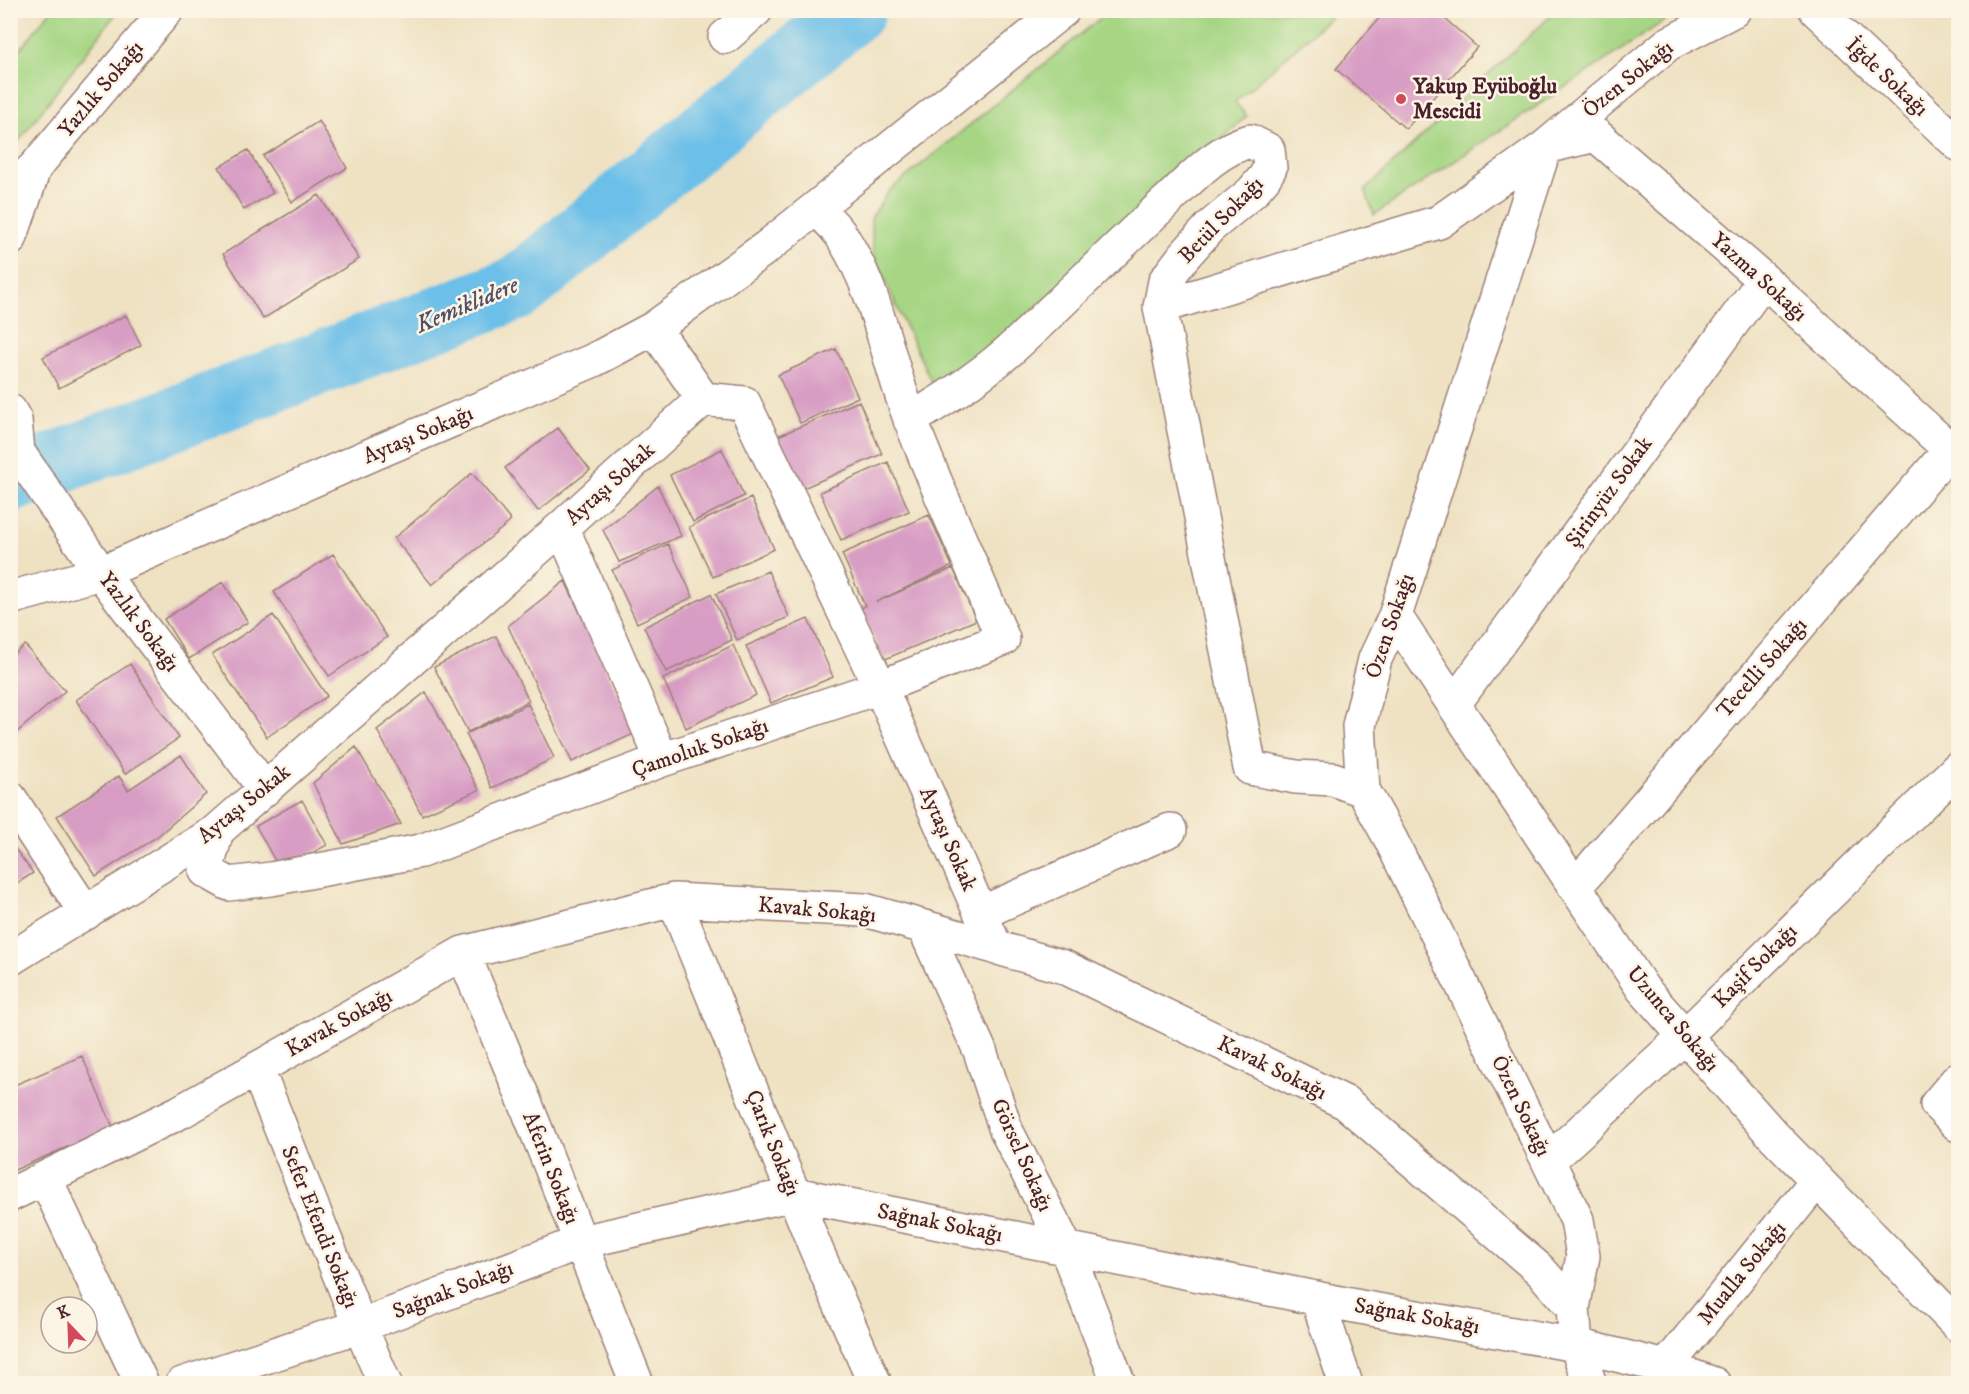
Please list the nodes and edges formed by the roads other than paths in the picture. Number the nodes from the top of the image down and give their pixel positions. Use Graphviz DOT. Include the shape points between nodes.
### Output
graph roads {
  1 [pos="167,10"];
  2 [pos="756,10"];
  3 [pos="1063,10"];
  4 [pos="1734,10"];
  5 [pos="1816,10"];
  6 [pos="725,37"];
  7 [pos="1959,144"];
  8 [pos="1545,147"];
  9 [pos="35,167"];
  10 [pos="10,190"];
  11 [pos="816,208"];
  12 [pos="10,239"];
  13 [pos="1764,280"];
  14 [pos="1160,307"];
  15 [pos="654,328"];
  16 [pos="703,399"];
  17 [pos="10,411"];
  18 [pos="910,420"];
  19 [pos="14,450"];
  20 [pos="1954,453"];
  21 [pos="562,527"];
  22 [pos="101,573"];
  23 [pos="10,598"];
  24 [pos="1395,616"];
  25 [pos="880,687"];
  26 [pos="1454,704"];
  27 [pos="663,760"];
  28 [pos="1959,768"];
  29 [pos="265,789"];
  30 [pos="1363,790"];
  31 [pos="10,798"];
  32 [pos="1170,830"];
  33 [pos="217,831"];
  34 [pos="1575,887"];
  35 [pos="674,900"];
  36 [pos="86,913"];
  37 [pos="981,913"];
  38 [pos="924,927"];
  39 [pos="996,948"];
  40 [pos="463,953"];
  41 [pos="10,959"];
  42 [pos="1684,1036"];
  43 [pos="257,1070"];
  44 [pos="1959,1079"];
  45 [pos="1959,1125"];
  46 [pos="1548,1161"];
  47 [pos="45,1178"];
  48 [pos="1817,1180"];
  49 [pos="794,1194"];
  50 [pos="10,1195"];
  51 [pos="580,1242"];
  52 [pos="1066,1248"];
  53 [pos="1317,1298"];
  54 [pos="1573,1308"];
  55 [pos="1959,1325"];
  56 [pos="360,1326"];
  57 [pos="1576,1345"];
  58 [pos="1666,1366"];
  59 [pos="142,1383"];
  60 [pos="182,1383"];
  61 [pos="385,1383"];
  62 [pos="637,1383"];
  63 [pos="875,1383"];
  64 [pos="1119,1383"];
  65 [pos="1346,1383"];
  66 [pos="1590,1383"];
  67 [pos="1714,1383"];
  1 -- 9 [label="street, Yazlık Sokağı"];
  2 -- 6 [label="street"];
  3 -- 11 [label="street, Aytaşı Sokağı"];
  4 -- 8 [label="street, Özen Sokağı" via="1668,44"];
  5 -- 7 [label="street, İğde Sokağı"];
  8 -- 13 [label="street, Yazma Sokağı" via="1596,135"];
  8 -- 14 [label="street" via="1439,222"];
  8 -- 24 [label="street, Özen Sokağı"];
  9 -- 10 [label="street, Yazlık Sokağı"];
  9 -- 12 [label="street, Yazlık Sokağı"];
  11 -- 15 [label="street, Aytaşı Sokağı"];
  11 -- 18 [label="street" via="839,232 863,276"];
  13 -- 20 [label="street, Yazma Sokağı"];
  13 -- 26 [label="street, Şirinyüz Sokak"];
  14 -- 18 [label="street, Betül Sokağı" via="1165,282 1184,256 1264,178 1270,168 1268,150 1250,141 1236,145 1208,164 1019,342 960,390"];
  14 -- 30 [label="street, Betül Sokağı" via="1250,768 1333,779"];
  15 -- 16 [label="street"];
  15 -- 22 [label="street, Aytaşı Sokağı" via="594,360"];
  16 -- 21 [label="street, Aytaşı Sokak"];
  16 -- 25 [label="street, Aytaşı Sokak" via="744,403"];
  17 -- 19 [label="street, Yazlık Sokağı" via="15,420"];
  18 -- 25 [label="street, Çamoluk Sokağı" via="1003,639"];
  19 -- 22 [label="street, Yazlık Sokağı"];
  20 -- 34 [label="street, Tecelli Sokağı"];
  21 -- 27 [label="street"];
  21 -- 29 [label="street, Aytaşı Sokak"];
  22 -- 23 [label="street, Aytaşı Sokağı"];
  22 -- 29 [label="street, Yazlık Sokağı"];
  24 -- 26 [label="street, Uzunca Sokağı"];
  24 -- 30 [label="street, Özen Sokağı" via="1375,659 1359,726"];
  25 -- 27 [label="street, Çamoluk Sokağı"];
  25 -- 37 [label="street, Aytaşı Sokak"];
  26 -- 34 [label="street, Uzunca Sokağı"];
  27 -- 33 [label="street, Çamoluk Sokağı" via="421,851 271,879 229,884 206,871"];
  28 -- 42 [label="street, Kaşif Sokağı"];
  29 -- 33 [label="street, Aytaşı Sokak"];
  30 -- 46 [label="street, Özen Sokağı"];
  31 -- 36 [label="street"];
  32 -- 37 [label="street"];
  33 -- 36 [label="street, Aytaşı Sokak"];
  34 -- 42 [label="street, Uzunca Sokağı" via="1643,989"];
  35 -- 38 [label="street, Kavak Sokağı" via="865,910"];
  35 -- 40 [label="street, Kavak Sokağı"];
  35 -- 49 [label="street, Çarık Sokağı"];
  36 -- 41 [label="street, Aytaşı Sokak"];
  37 -- 39 [label="street, Aytaşı Sokak"];
  38 -- 39 [label="street, Kavak Sokağı"];
  38 -- 52 [label="street, Görsel Sokağı" via="980,1051 1006,1130"];
  39 -- 54 [label="street, Kavak Sokağı" via="1064,967 1346,1103 1540,1270"];
  40 -- 43 [label="street, Kavak Sokağı"];
  40 -- 51 [label="street, Aferin Sokağı"];
  42 -- 46 [label="street, Kaşif Sokağı"];
  42 -- 48 [label="street, Uzunca Sokağı"];
  43 -- 47 [label="street, Kavak Sokağı"];
  43 -- 56 [label="street, Sefer Efendi Sokağı"];
  44 -- 45 [label="street" via="1937,1104"];
  46 -- 54 [label="street, Özen Sokağı" via="1577,1220 1583,1256"];
  47 -- 50 [label="street, Kavak Sokağı"];
  47 -- 59 [label="street"];
  48 -- 55 [label="street, Uzunca Sokağı"];
  48 -- 58 [label="street, Mualla Sokağı"];
  49 -- 51 [label="street, Sağnak Sokağı"];
  49 -- 52 [label="street, Sağnak Sokağı"];
  49 -- 63 [label="street, Çarık Sokağı"];
  51 -- 56 [label="street, Sağnak Sokağı"];
  51 -- 62 [label="street, Aferin Sokağı"];
  52 -- 53 [label="street, Sağnak Sokağı"];
  52 -- 64 [label="street, Görsel Sokağı"];
  53 -- 57 [label="street, Sağnak Sokağı"];
  53 -- 65 [label="street"];
  54 -- 57 [label="street"];
  56 -- 60 [label="street, Sağnak Sokağı"];
  56 -- 61 [label="street, Sefer Efendi Sokağı"];
  57 -- 58 [label="street, Sağnak Sokağı"];
  57 -- 66 [label="street"];
  58 -- 67 [label="street, Sağnak Sokağı"];
}
